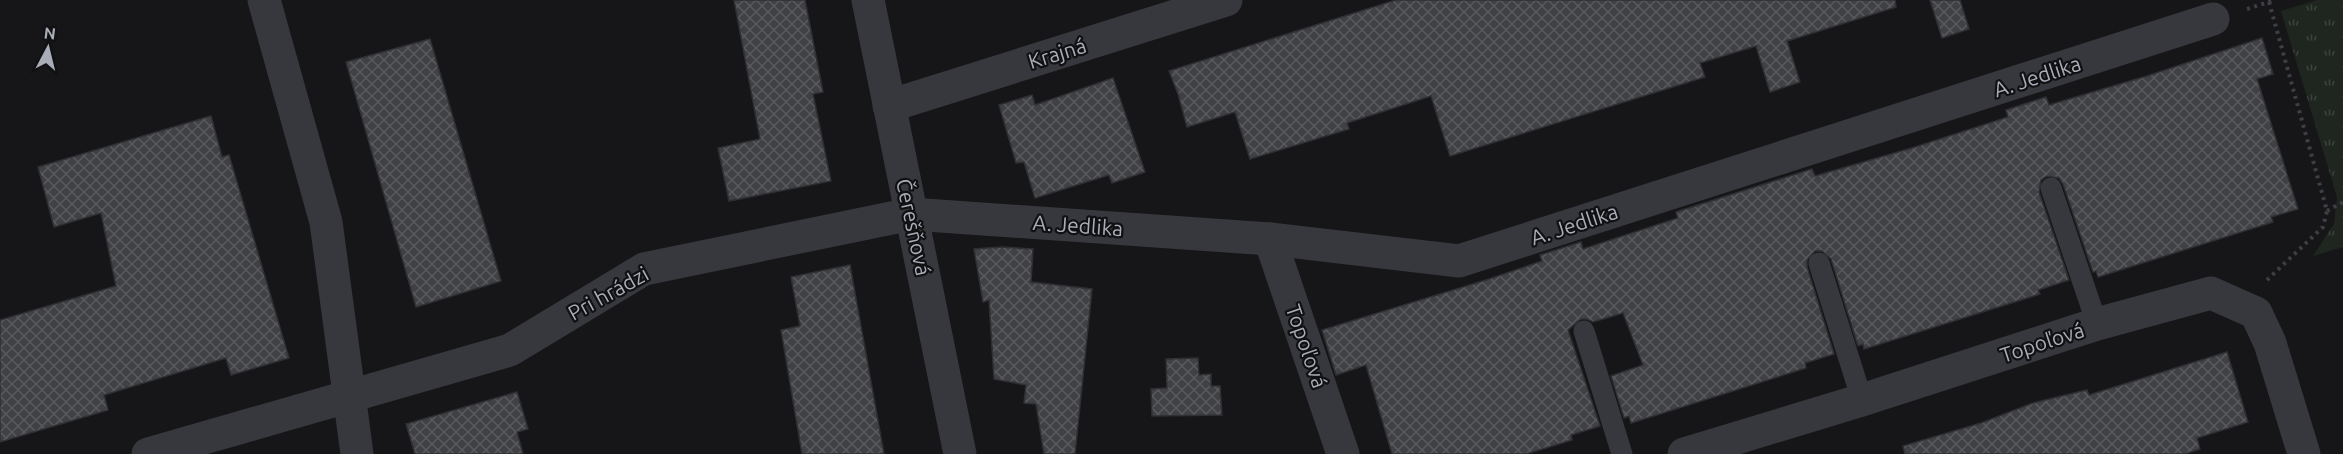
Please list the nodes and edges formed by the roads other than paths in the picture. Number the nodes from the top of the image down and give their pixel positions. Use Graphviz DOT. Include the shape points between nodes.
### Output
graph roads {
  1 [pos="264,0"];
  2 [pos="868,0"];
  3 [pos="1226,0"];
  4 [pos="2213,19"];
  5 [pos="889,106"];
  6 [pos="2051,188"];
  7 [pos="911,214"];
  8 [pos="1270,239"];
  9 [pos="1819,263"];
  10 [pos="2097,324"];
  11 [pos="1584,331"];
  12 [pos="350,396"];
  13 [pos="1862,400"];
  14 [pos="148,454"];
  15 [pos="357,454"];
  16 [pos="960,454"];
  17 [pos="1343,454"];
  18 [pos="1622,454"];
  19 [pos="1684,454"];
  20 [pos="2304,454"];
  1 -- 12 [label="street" via="326,222"];
  2 -- 5 [label="street, Čerešňová"];
  3 -- 5 [label="street, Krajná"];
  4 -- 8 [label="street, A. Jedlika" via="1459,261"];
  5 -- 7 [label="street, Čerešňová"];
  6 -- 10 [label="lane"];
  7 -- 8 [label="street, A. Jedlika"];
  7 -- 12 [label="street, Pri hrádzi" via="644,269 510,350"];
  7 -- 16 [label="street, Čerešňová"];
  8 -- 17 [label="street, Topoľová"];
  9 -- 13 [label="lane"];
  10 -- 13 [label="street, Topoľová"];
  10 -- 20 [label="street, Topoľová" via="2211,293 2256,313 2270,343"];
  11 -- 18 [label="lane"];
  12 -- 14 [label="street, Pri hrádzi"];
  12 -- 15 [label="street"];
  13 -- 19 [label="street, Topoľová"];
}
